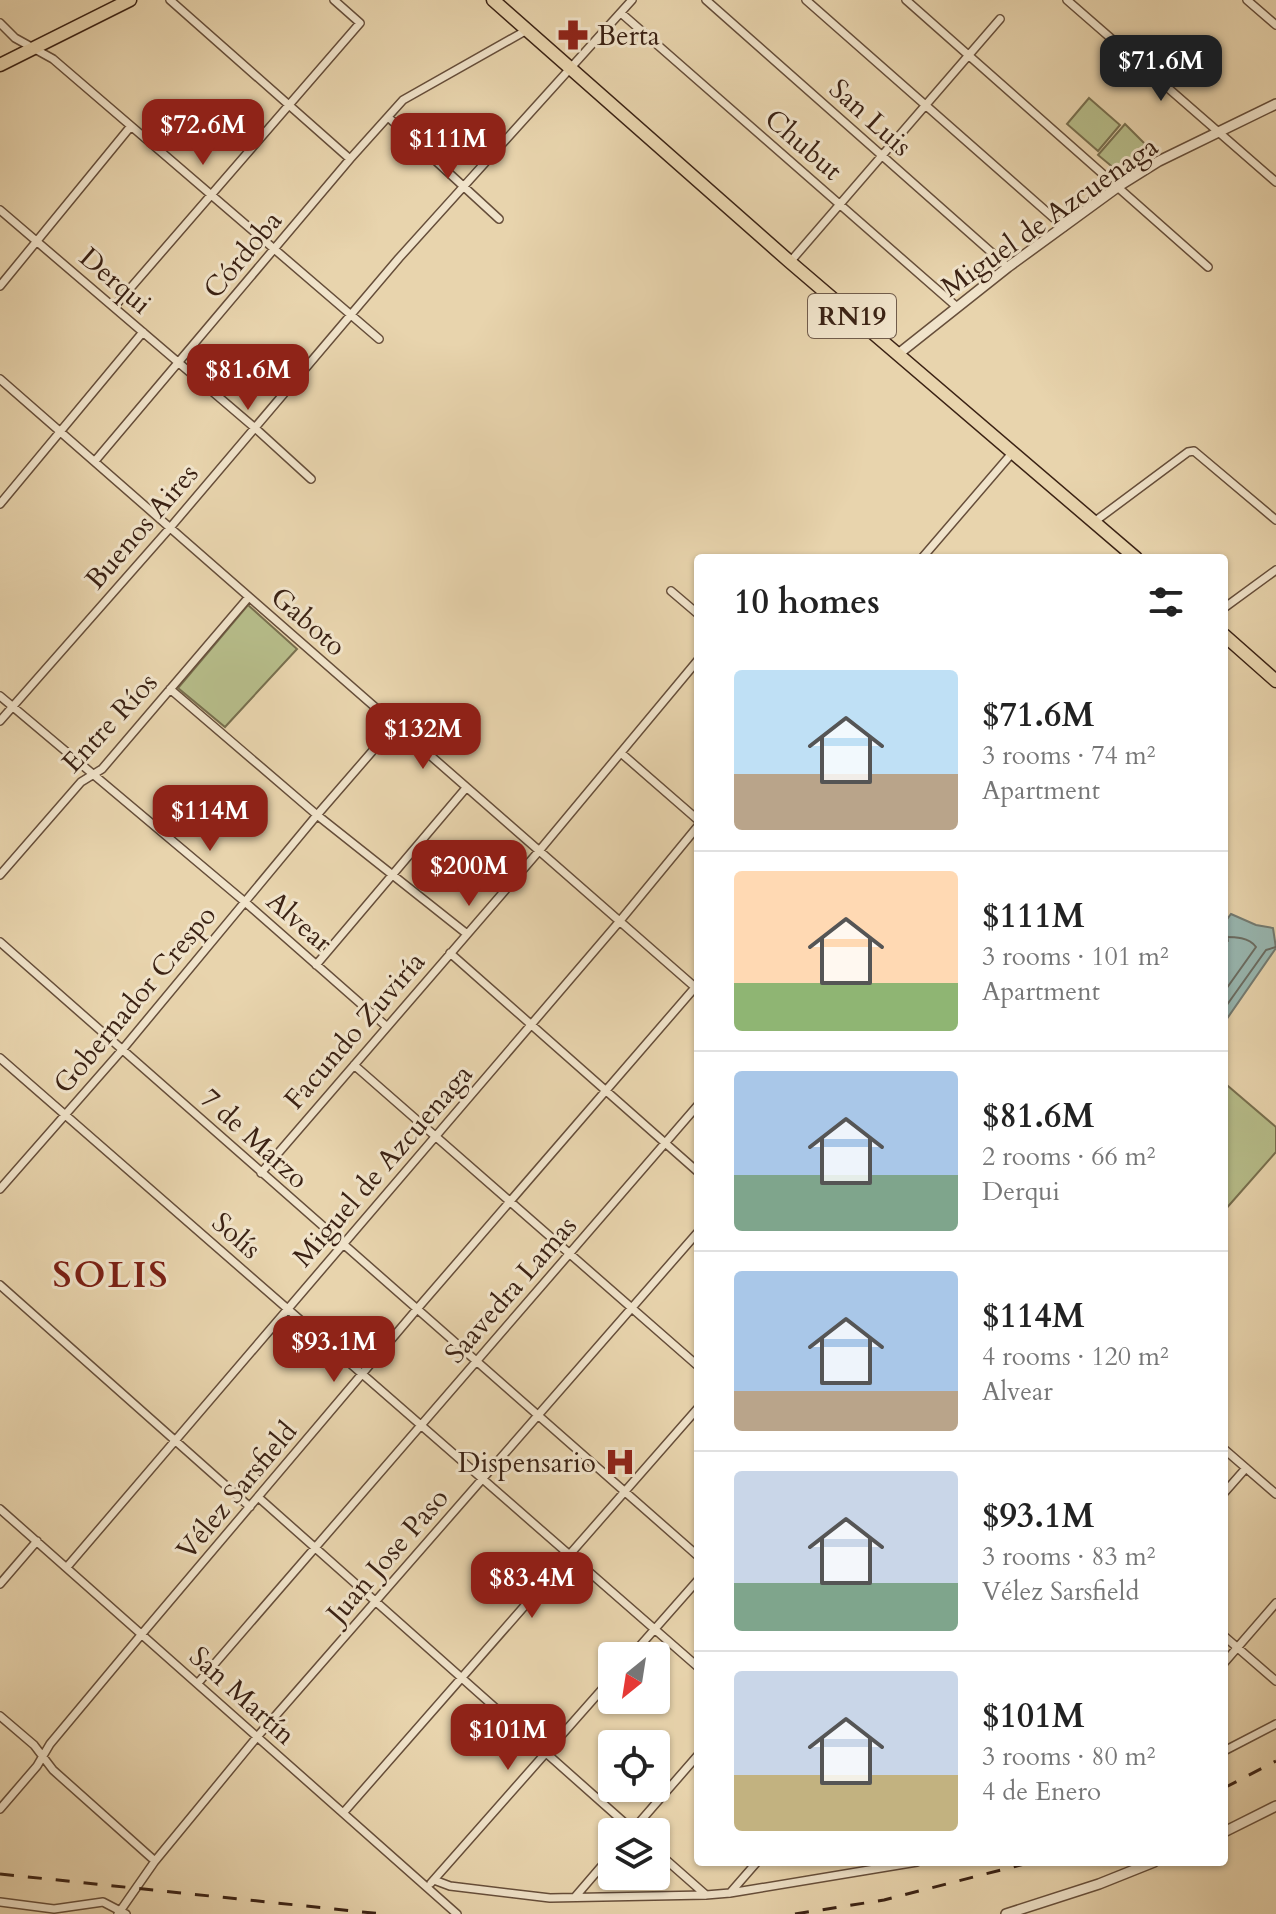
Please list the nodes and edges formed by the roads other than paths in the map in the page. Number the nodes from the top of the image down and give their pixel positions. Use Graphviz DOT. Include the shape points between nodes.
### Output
graph roads {
  1 [pos="130,0"];
  2 [pos="170,0"];
  3 [pos="334,0"];
  4 [pos="493,0"];
  5 [pos="632,0"];
  6 [pos="706,0"];
  7 [pos="806,0"];
  8 [pos="906,0"];
  9 [pos="1067,0"];
  10 [pos="1247,0"];
  11 [pos="621,13"];
  12 [pos="1000,19"];
  13 [pos="0,23"];
  14 [pos="1276,25"];
  15 [pos="527,30"];
  16 [pos="35,48"];
  17 [pos="970,54"];
  18 [pos="0,65"];
  19 [pos="571,70"];
  20 [pos="926,104"];
  21 [pos="1276,104"];
  22 [pos="290,106"];
  23 [pos="388,117"];
  24 [pos="131,126"];
  25 [pos="1219,132"];
  26 [pos="881,155"];
  27 [pos="350,159"];
  28 [pos="1276,182"];
  29 [pos="464,186"];
  30 [pos="1119,186"];
  31 [pos="212,194"];
  32 [pos="838,203"];
  33 [pos="0,210"];
  34 [pos="499,219"];
  35 [pos="1064,227"];
  36 [pos="37,241"];
  37 [pos="274,249"];
  38 [pos="790,262"];
  39 [pos="1008,267"];
  40 [pos="1208,267"];
  41 [pos="0,286"];
  42 [pos="114,307"];
  43 [pos="957,307"];
  44 [pos="350,315"];
  45 [pos="143,332"];
  46 [pos="379,339"];
  47 [pos="897,355"];
  48 [pos="179,363"];
  49 [pos="0,379"];
  50 [pos="255,428"];
  51 [pos="61,432"];
  52 [pos="1013,452"];
  53 [pos="95,461"];
  54 [pos="311,479"];
  55 [pos="0,504"];
  56 [pos="1276,520"];
  57 [pos="1094,522"];
  58 [pos="169,529"];
  59 [pos="925,554"];
  60 [pos="1131,554"];
  61 [pos="1276,570"];
  62 [pos="671,591"];
  63 [pos="248,598"];
  64 [pos="1228,605"];
  65 [pos="694,611"];
  66 [pos="1228,639"];
  67 [pos="694,665"];
  68 [pos="1276,681"];
  69 [pos="170,689"];
  70 [pos="0,696"];
  71 [pos="13,706"];
  72 [pos="0,721"];
  73 [pos="395,725"];
  74 [pos="621,753"];
  75 [pos="92,775"];
  76 [pos="466,788"];
  77 [pos="317,815"];
  78 [pos="694,817"];
  79 [pos="694,831"];
  80 [pos="539,851"];
  81 [pos="0,875"];
  82 [pos="393,875"];
  83 [pos="245,902"];
  84 [pos="619,922"];
  85 [pos="467,934"];
  86 [pos="0,942"];
  87 [pos="450,953"];
  88 [pos="316,965"];
  89 [pos="694,984"];
  90 [pos="694,990"];
  91 [pos="531,1025"];
  92 [pos="386,1026"];
  93 [pos="122,1050"];
  94 [pos="0,1058"];
  95 [pos="354,1065"];
  96 [pos="606,1091"];
  97 [pos="694,1110"];
  98 [pos="65,1115"];
  99 [pos="435,1136"];
  100 [pos="665,1143"];
  101 [pos="694,1168"];
  102 [pos="261,1173"];
  103 [pos="0,1189"];
  104 [pos="510,1202"];
  105 [pos="694,1237"];
  106 [pos="342,1245"];
  107 [pos="570,1254"];
  108 [pos="0,1285"];
  109 [pos="632,1308"];
  110 [pos="417,1309"];
  111 [pos="288,1310"];
  112 [pos="477,1361"];
  113 [pos="694,1362"];
  114 [pos="362,1374"];
  115 [pos="694,1413"];
  116 [pos="539,1414"];
  117 [pos="421,1426"];
  118 [pos="176,1440"];
  119 [pos="1228,1452"];
  120 [pos="1246,1468"];
  121 [pos="482,1479"];
  122 [pos="1228,1488"];
  123 [pos="625,1491"];
  124 [pos="1276,1494"];
  125 [pos="258,1497"];
  126 [pos="250,1507"];
  127 [pos="0,1509"];
  128 [pos="37,1541"];
  129 [pos="315,1548"];
  130 [pos="694,1552"];
  131 [pos="569,1555"];
  132 [pos="67,1567"];
  133 [pos="0,1584"];
  134 [pos="694,1585"];
  135 [pos="375,1601"];
  136 [pos="1276,1603"];
  137 [pos="655,1629"];
  138 [pos="141,1635"];
  139 [pos="1228,1639"];
  140 [pos="643,1642"];
  141 [pos="1237,1647"];
  142 [pos="1228,1658"];
  143 [pos="694,1663"];
  144 [pos="461,1678"];
  145 [pos="1276,1681"];
  146 [pos="198,1683"];
  147 [pos="598,1694"];
  148 [pos="0,1716"];
  149 [pos="1276,1724"];
  150 [pos="257,1737"];
  151 [pos="1228,1749"];
  152 [pos="546,1753"];
  153 [pos="42,1756"];
  154 [pos="694,1760"];
  155 [pos="1276,1806"];
  156 [pos="0,1809"];
  157 [pos="344,1812"];
  158 [pos="618,1818"];
  159 [pos="644,1818"];
  160 [pos="1228,1830"];
  161 [pos="155,1861"];
  162 [pos="670,1863"];
  163 [pos="754,1866"];
  164 [pos="891,1866"];
  165 [pos="1144,1866"];
  166 [pos="598,1870"];
  167 [pos="434,1880"];
  168 [pos="427,1888"];
  169 [pos="730,1893"];
  170 [pos="706,1895"];
  171 [pos="575,1897"];
  172 [pos="0,1902"];
  173 [pos="122,1913"];
  174 [pos="457,1914"];
  175 [pos="1006,1914"];
  1 -- 16 [label="main road"];
  2 -- 22 [label="street"];
  3 -- 22 [label="street" via="360,23"];
  4 -- 15 [label="main road, RN19"];
  5 -- 11 [label="street, Buenos Aires"];
  6 -- 26 [label="street, San Luis"];
  7 -- 20 [label="street"];
  8 -- 17 [label="street"];
  9 -- 25 [label="street"];
  10 -- 14 [label="street"];
  11 -- 19 [label="street, Buenos Aires"];
  11 -- 32 [label="street, Chubut"];
  12 -- 17 [label="street"];
  13 -- 16 [label="street"];
  15 -- 19 [label="main road, RN19"];
  15 -- 23 [label="street, Córdoba" via="408,96"];
  16 -- 18 [label="main road"];
  16 -- 24 [label="street"];
  17 -- 20 [label="street"];
  17 -- 30 [label="street"];
  19 -- 29 [label="street, Buenos Aires"];
  19 -- 38 [label="main road, RN19"];
  20 -- 26 [label="street"];
  20 -- 35 [label="street"];
  21 -- 25 [label="street, Miguel de Azcuenaga"];
  22 -- 27 [label="street"];
  22 -- 31 [label="street"];
  23 -- 27 [label="street, Córdoba"];
  23 -- 29 [label="street"];
  24 -- 31 [label="street"];
  24 -- 36 [label="street"];
  25 -- 28 [label="street"];
  25 -- 30 [label="street, Miguel de Azcuenaga"];
  26 -- 32 [label="street"];
  26 -- 39 [label="street, San Luis"];
  27 -- 37 [label="street, Córdoba"];
  29 -- 34 [label="street"];
  29 -- 44 [label="street, Buenos Aires"];
  30 -- 35 [label="street, Miguel de Azcuenaga"];
  30 -- 40 [label="street"];
  31 -- 37 [label="street"];
  31 -- 42 [label="street"];
  32 -- 38 [label="street"];
  32 -- 43 [label="street, Chubut"];
  33 -- 36 [label="street, Derqui"];
  35 -- 39 [label="street, Miguel de Azcuenaga"];
  36 -- 41 [label="street"];
  36 -- 42 [label="street, Derqui"];
  37 -- 44 [label="street"];
  37 -- 48 [label="street, Córdoba"];
  38 -- 47 [label="main road, RN19"];
  39 -- 43 [label="street, Miguel de Azcuenaga"];
  42 -- 45 [label="street, Derqui"];
  43 -- 47 [label="street, Miguel de Azcuenaga"];
  44 -- 46 [label="street"];
  44 -- 50 [label="street, Buenos Aires"];
  45 -- 48 [label="street, Derqui"];
  45 -- 51 [label="street"];
  47 -- 52 [label="main road, RN19"];
  48 -- 50 [label="street, Derqui"];
  48 -- 53 [label="street, Córdoba"];
  49 -- 51 [label="street, Gaboto"];
  50 -- 54 [label="street, Derqui"];
  50 -- 58 [label="street, Buenos Aires"];
  51 -- 53 [label="street, Gaboto"];
  51 -- 55 [label="street"];
  52 -- 57 [label="main road, RN19"];
  52 -- 59 [label="street"];
  53 -- 58 [label="street, Gaboto"];
  56 -- 57 [label="street" via="1194,451"];
  57 -- 60 [label="main road, RN19"];
  58 -- 63 [label="street, Gaboto"];
  58 -- 71 [label="street, Buenos Aires"];
  61 -- 64 [label="street"];
  62 -- 65 [label="street"];
  63 -- 69 [label="street, Entre Ríos"];
  63 -- 73 [label="street, Gaboto"];
  66 -- 68 [label="main road"];
  67 -- 74 [label="street, Facundo Zuviría"];
  69 -- 75 [label="street, Entre Ríos"];
  69 -- 77 [label="street"];
  70 -- 71 [label="street, Alvear"];
  71 -- 72 [label="street, Buenos Aires"];
  71 -- 75 [label="street, Alvear"];
  73 -- 76 [label="street, Gaboto"];
  73 -- 77 [label="street, Gobernador Crespo"];
  74 -- 78 [label="street"];
  74 -- 80 [label="street, Facundo Zuviría"];
  75 -- 81 [label="street, Entre Ríos"];
  75 -- 83 [label="street, Alvear"];
  76 -- 80 [label="street, Gaboto"];
  76 -- 82 [label="street"];
  77 -- 82 [label="street"];
  77 -- 83 [label="street, Gobernador Crespo"];
  79 -- 84 [label="street, Miguel de Azcuenaga"];
  80 -- 84 [label="street, Gaboto"];
  80 -- 85 [label="street, Facundo Zuviría"];
  82 -- 85 [label="street"];
  82 -- 88 [label="street"];
  83 -- 88 [label="street, Alvear"];
  83 -- 93 [label="street, Gobernador Crespo"];
  84 -- 89 [label="street, Gaboto"];
  84 -- 91 [label="street, Miguel de Azcuenaga"];
  85 -- 87 [label="street, Facundo Zuviría"];
  86 -- 93 [label="street, 7 de Marzo"];
  87 -- 91 [label="street"];
  87 -- 92 [label="street, Facundo Zuviría"];
  88 -- 92 [label="street, Alvear"];
  90 -- 96 [label="street, Vélez Sarsfield"];
  91 -- 96 [label="street"];
  91 -- 99 [label="street, Miguel de Azcuenaga"];
  92 -- 95 [label="street, Facundo Zuviría"];
  93 -- 98 [label="street, Gobernador Crespo"];
  93 -- 102 [label="street, 7 de Marzo"];
  94 -- 98 [label="street, Solís"];
  95 -- 99 [label="street"];
  95 -- 102 [label="street, Facundo Zuviría"];
  96 -- 100 [label="street"];
  96 -- 104 [label="street, Vélez Sarsfield"];
  97 -- 100 [label="street, Saavedra Lamas"];
  98 -- 103 [label="street, Gobernador Crespo"];
  98 -- 111 [label="street, Solís"];
  99 -- 104 [label="street"];
  99 -- 106 [label="street, Miguel de Azcuenaga"];
  100 -- 101 [label="street"];
  100 -- 107 [label="street, Saavedra Lamas"];
  102 -- 106 [label="street, 7 de Marzo"];
  104 -- 107 [label="street"];
  104 -- 110 [label="street, Vélez Sarsfield"];
  105 -- 109 [label="street, Juan Jose Paso"];
  106 -- 110 [label="street, 7 de Marzo"];
  106 -- 111 [label="street, Miguel de Azcuenaga"];
  107 -- 109 [label="street"];
  107 -- 112 [label="street, Saavedra Lamas"];
  108 -- 118 [label="street"];
  109 -- 113 [label="street"];
  109 -- 116 [label="street, Juan Jose Paso"];
  110 -- 112 [label="street, 7 de Marzo"];
  110 -- 114 [label="street, Vélez Sarsfield"];
  111 -- 114 [label="street, Solís"];
  111 -- 118 [label="street, Miguel de Azcuenaga"];
  112 -- 116 [label="street, 7 de Marzo"];
  112 -- 117 [label="street, Saavedra Lamas"];
  114 -- 117 [label="street, Solís"];
  114 -- 125 [label="street, Vélez Sarsfield"];
  115 -- 123 [label="street"];
  116 -- 121 [label="street, Juan Jose Paso"];
  116 -- 123 [label="street, 7 de Marzo"];
  117 -- 121 [label="street, Solís"];
  117 -- 129 [label="street, Saavedra Lamas"];
  118 -- 126 [label="street"];
  118 -- 132 [label="street, Miguel de Azcuenaga"];
  119 -- 120 [label="street"];
  120 -- 122 [label="street"];
  120 -- 124 [label="street"];
  121 -- 131 [label="street, Solís"];
  121 -- 135 [label="street, Juan Jose Paso"];
  123 -- 130 [label="street, 7 de Marzo"];
  123 -- 131 [label="street"];
  125 -- 126 [label="street, Vélez Sarsfield"];
  125 -- 129 [label="street"];
  126 -- 138 [label="street, Vélez Sarsfield"];
  127 -- 128 [label="street, San Martín"];
  128 -- 132 [label="street, San Martín"];
  128 -- 133 [label="street"];
  129 -- 135 [label="street"];
  129 -- 146 [label="street, Saavedra Lamas"];
  131 -- 137 [label="street, Solís"];
  131 -- 144 [label="street"];
  132 -- 138 [label="street, San Martín"];
  134 -- 137 [label="street"];
  135 -- 144 [label="street"];
  135 -- 150 [label="street, Juan Jose Paso"];
  136 -- 141 [label="street"];
  137 -- 140 [label="street"];
  137 -- 143 [label="street, Solís"];
  138 -- 146 [label="street, San Martín"];
  138 -- 153 [label="street, Vélez Sarsfield"];
  139 -- 141 [label="street"];
  141 -- 142 [label="street"];
  141 -- 145 [label="street"];
  144 -- 152 [label="street"];
  144 -- 157 [label="street"];
  146 -- 150 [label="street, San Martín"];
  147 -- 152 [label="street"];
  148 -- 153 [label="street"];
  149 -- 151 [label="street"];
  150 -- 157 [label="street, San Martín"];
  150 -- 161 [label="street, Juan Jose Paso"];
  152 -- 158 [label="street"];
  152 -- 167 [label="street"];
  153 -- 156 [label="street, Vélez Sarsfield"];
  153 -- 161 [label="street"];
  154 -- 159 [label="street"];
  155 -- 160 [label="street"];
  157 -- 168 [label="street, San Martín"];
  161 -- 173 [label="street, Juan Jose Paso"];
  162 -- 170 [label="street"];
  163 -- 169 [label="street"];
  164 -- 169 [label="street"];
  165 -- 175 [label="street"];
  166 -- 171 [label="street"];
  167 -- 168 [label="street"];
  167 -- 171 [label="street" via="502,1893"];
  168 -- 174 [label="street, San Martín"];
  169 -- 170 [label="street"];
  170 -- 171 [label="street"];
  172 -- 173 [label="street" via="54,1909 103,1902"];
}
